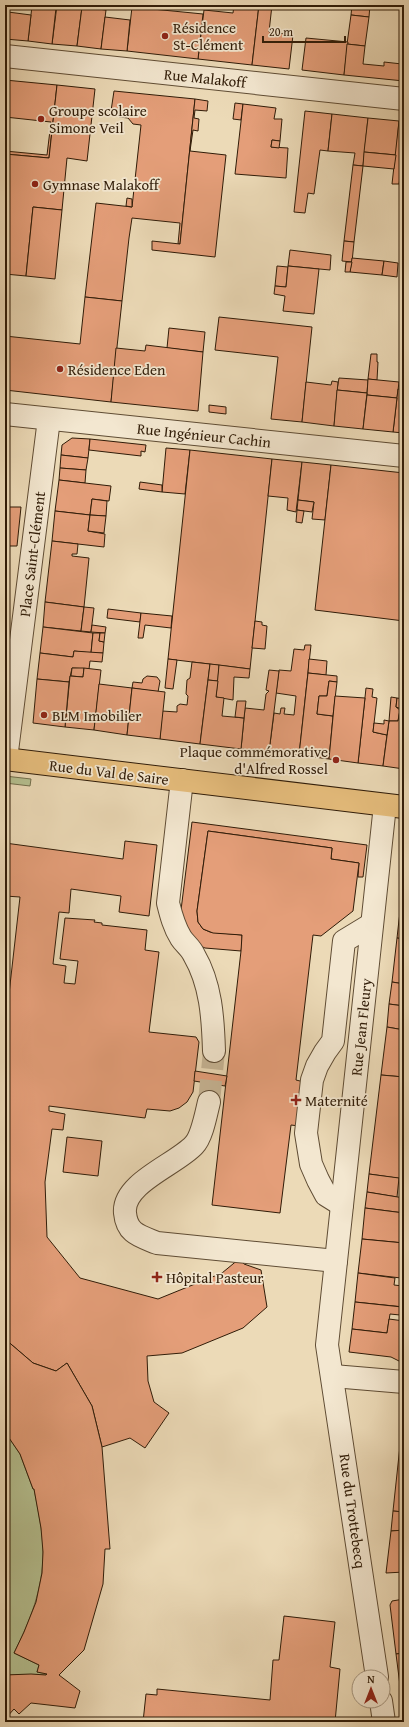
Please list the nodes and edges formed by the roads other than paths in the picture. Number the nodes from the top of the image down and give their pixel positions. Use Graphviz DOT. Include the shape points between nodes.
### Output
graph roads {
  1 [pos="5,56"];
  2 [pos="404,99"];
  3 [pos="5,414"];
  4 [pos="48,420"];
  5 [pos="404,456"];
  6 [pos="5,759"];
  7 [pos="182,780"];
  8 [pos="394,806"];
  9 [pos="372,924"];
  10 [pos="214,1051"];
  11 [pos="209,1102"];
  12 [pos="342,1205"];
  13 [pos="336,1261"];
  14 [pos="327,1345"];
  15 [pos="333,1376"];
  16 [pos="404,1382"];
  17 [pos="376,1669"];
  18 [pos="382,1709"];
  19 [pos="384,1722"];
  1 -- 2 [label="street, Rue Malakoff"];
  3 -- 4 [label="street, Rue Ingénieur Cachin"];
  4 -- 5 [label="street, Rue Ingénieur Cachin"];
  4 -- 6 [label="street, Place Saint-Clément"];
  6 -- 7 [label="main road, Rue du Val de Saire"];
  7 -- 8 [label="main road, Rue du Val de Saire"];
  7 -- 10 [label="street" via="168,903 173,923 180,937 194,953 208,991 213,1020"];
  8 -- 9 [label="street, Rue Jean Fleury"];
  9 -- 12 [label="street, Rue Jean Fleury"];
  9 -- 12 [label="street" via="344,941 333,1041 317,1066 312,1080 306,1133 311,1164 318,1180 326,1195"];
  11 -- 13 [label="street" via="204,1124 195,1145 128,1197 124,1209 126,1223 130,1229 135,1234 158,1243"];
  12 -- 13 [label="street, Rue Jean Fleury"];
  13 -- 14 [label="street, Rue Jean Fleury"];
  14 -- 15 [label="street, Rue du Trottebecq"];
  15 -- 16 [label="street"];
  15 -- 17 [label="street, Rue du Trottebecq"];
  18 -- 19 [label="street"];
}
